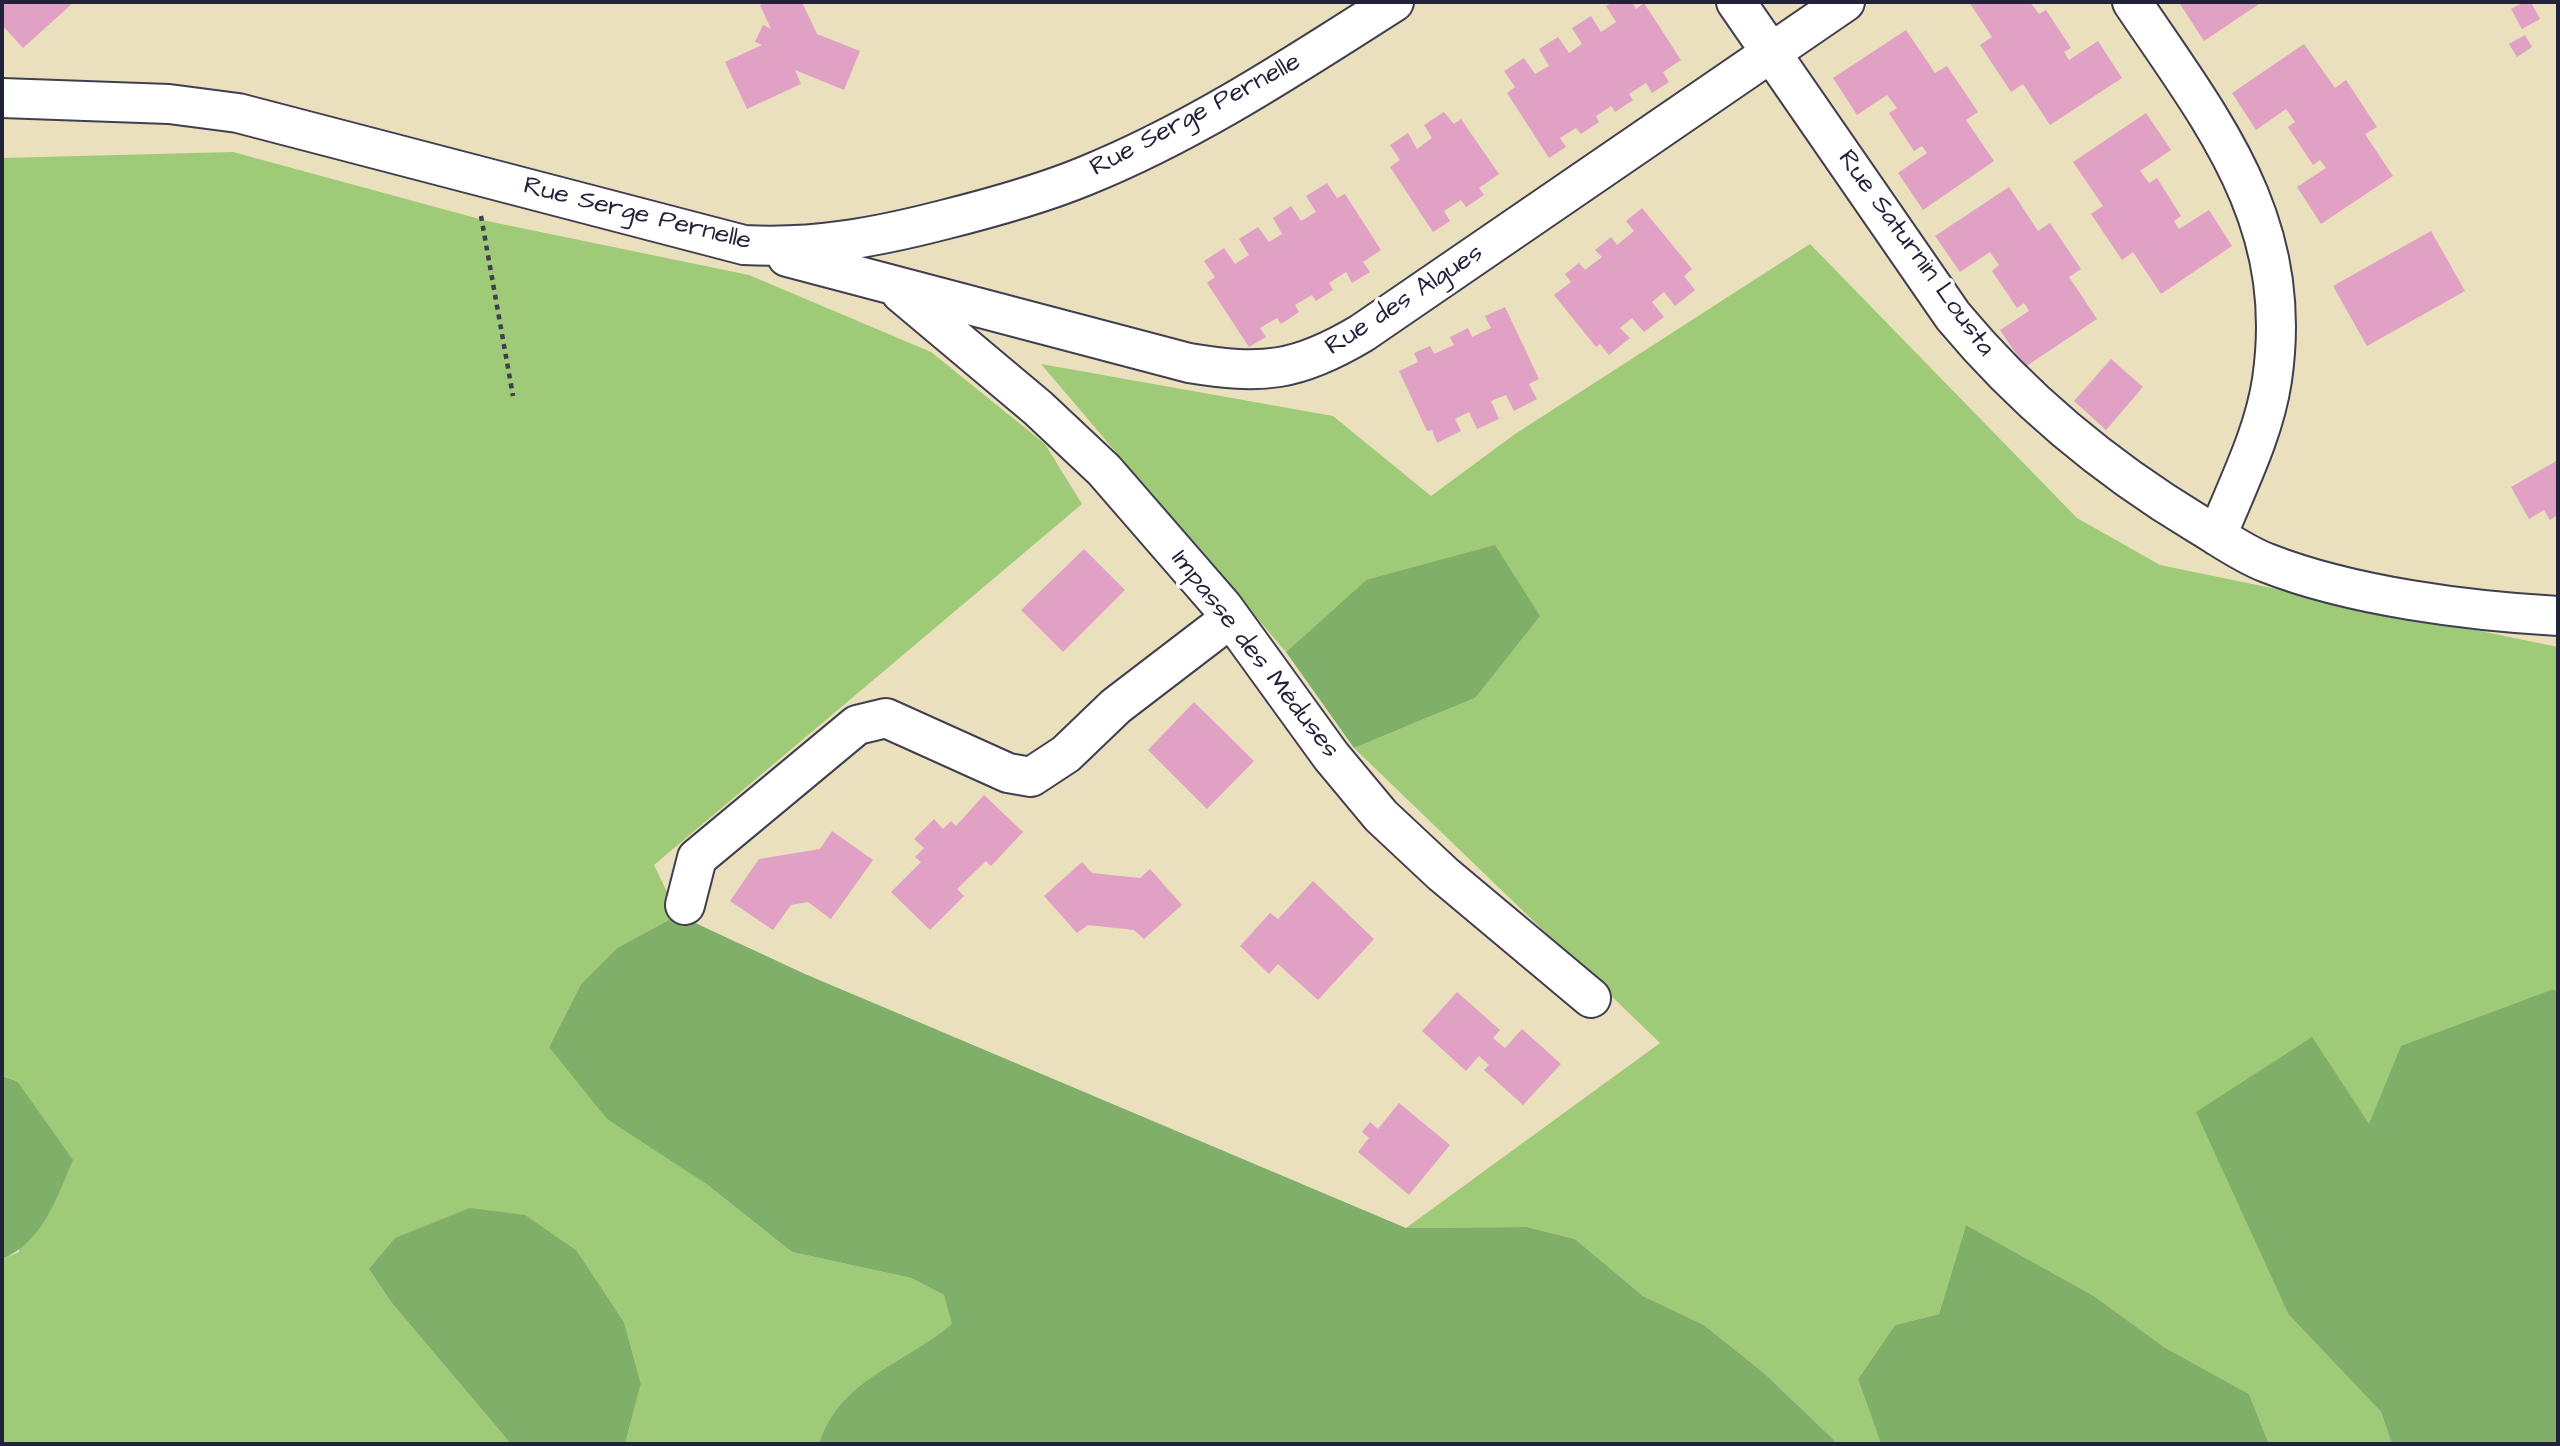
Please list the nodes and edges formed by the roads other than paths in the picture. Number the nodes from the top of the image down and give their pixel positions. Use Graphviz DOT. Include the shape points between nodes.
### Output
graph roads {
  1 [pos="1394,2"];
  2 [pos="1736,2"];
  3 [pos="1844,2"];
  4 [pos="2133,2"];
  5 [pos="1772,52"];
  6 [pos="2,98"];
  7 [pos="744,245"];
  8 [pos="888,283"];
  9 [pos="2217,536"];
  10 [pos="2558,616"];
  11 [pos="1231,618"];
  12 [pos="685,905"];
  13 [pos="1591,998"];
  1 -- 7 [label="street, Rue Serge Pernelle" via="1205,117 1084,177 1013,202 903,231 792,248"];
  2 -- 5 [label="street, Rue Saturnin Lousta"];
  3 -- 5 [label="street, Rue des Algues"];
  4 -- 9 [label="street" via="2239,169 2262,224 2272,272 2277,322 2272,382 2256,442"];
  5 -- 8 [label="street, Rue des Algues" via="1362,334 1298,365 1264,370 1189,363"];
  5 -- 9 [label="street, Rue Saturnin Lousta" via="1953,316 1984,354 2099,457 2149,495"];
  6 -- 7 [label="street, Rue Serge Pernelle" via="169,104 238,113"];
  7 -- 8 [label="street, Rue des Algues"];
  8 -- 11 [label="street, Impasse des Méduses" via="978,355 1104,470"];
  9 -- 10 [label="street, Rue Saturnin Lousta" via="2265,563 2314,578 2387,595"];
  11 -- 12 [label="street" via="1031,778 1008,773 886,718 857,724 697,858"];
  11 -- 13 [label="street, Impasse des Méduses" via="1331,756 1381,816"];
}
